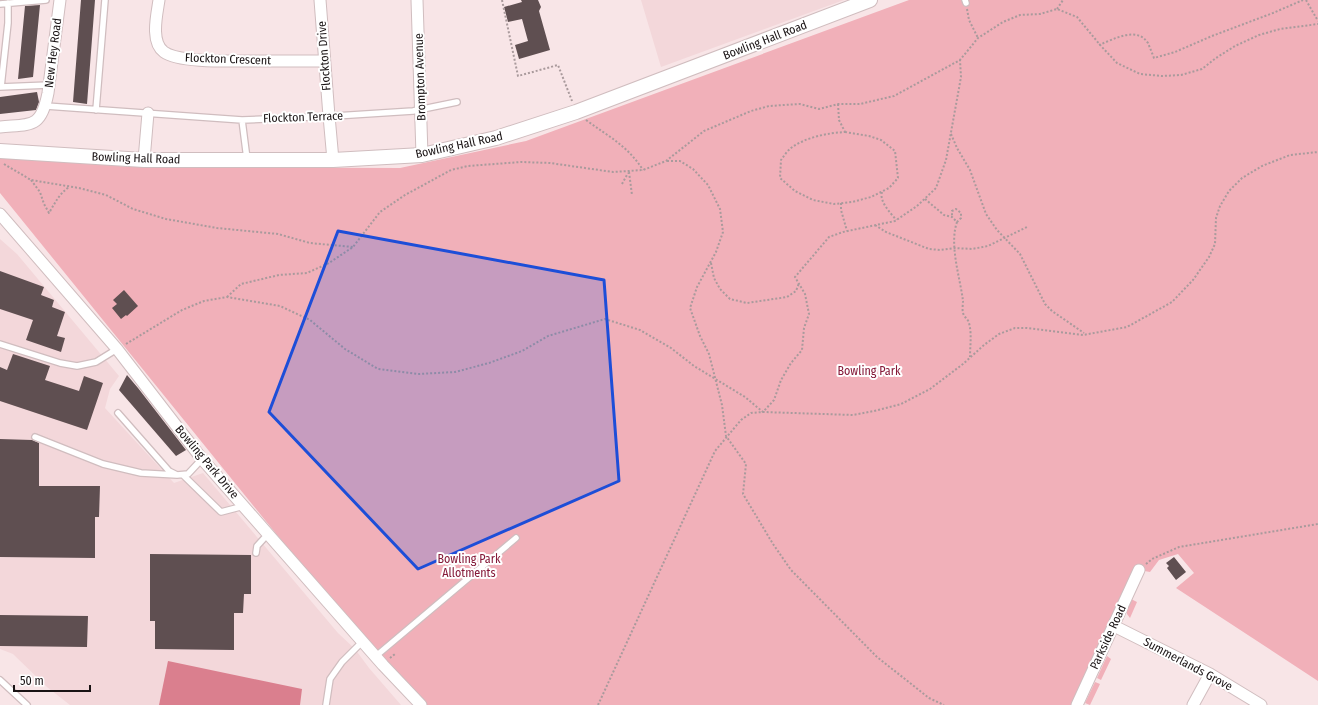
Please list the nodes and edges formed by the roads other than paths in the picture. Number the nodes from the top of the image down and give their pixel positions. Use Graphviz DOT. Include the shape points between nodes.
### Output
graph roads {
  1 [pos="46,0"];
  2 [pos="60,0"];
  3 [pos="105,0"];
  4 [pos="159,0"];
  5 [pos="320,0"];
  6 [pos="417,0"];
  7 [pos="870,0"];
  8 [pos="8,3"];
  9 [pos="0,4"];
  10 [pos="324,61"];
  11 [pos="49,86"];
  12 [pos="1,87"];
  13 [pos="457,102"];
  14 [pos="46,106"];
  15 [pos="96,110"];
  16 [pos="421,110"];
  17 [pos="148,113"];
  18 [pos="328,116"];
  19 [pos="242,120"];
  20 [pos="0,126"];
  21 [pos="0,151"];
  22 [pos="422,155"];
  23 [pos="144,160"];
  24 [pos="248,160"];
  25 [pos="333,160"];
  26 [pos="0,214"];
  27 [pos="0,344"];
  28 [pos="117,349"];
  29 [pos="118,413"];
  30 [pos="35,437"];
  31 [pos="202,459"];
  32 [pos="180,475"];
  33 [pos="244,506"];
  34 [pos="268,534"];
  35 [pos="516,538"];
  36 [pos="256,553"];
  37 [pos="1139,570"];
  38 [pos="1114,626"];
  39 [pos="363,642"];
  40 [pos="376,656"];
  41 [pos="1210,674"];
  42 [pos="0,680"];
  43 [pos="27,705"];
  44 [pos="326,705"];
  45 [pos="421,705"];
  46 [pos="1077,705"];
  47 [pos="1193,705"];
  48 [pos="1261,705"];
  1 -- 8 [label="lane"];
  2 -- 11 [label="street, New Hey Road"];
  3 -- 15 [label="lane"];
  4 -- 10 [label="street, Flockton Crescent" via="156,40 163,52 176,57 204,60"];
  5 -- 10 [label="street, Flockton Drive"];
  6 -- 16 [label="street, Brompton Avenue"];
  7 -- 22 [label="street, Bowling Hall Road" via="576,112 496,138"];
  8 -- 9 [label="lane"];
  8 -- 12 [label="lane"];
  10 -- 18 [label="street, Flockton Drive"];
  11 -- 12 [label="lane"];
  11 -- 14 [label="street, New Hey Road"];
  13 -- 16 [label="lane, Flockton Terrace"];
  14 -- 15 [label="lane, Flockton Terrace"];
  14 -- 20 [label="street" via="41,117 35,122 23,126"];
  15 -- 17 [label="lane, Flockton Terrace"];
  16 -- 18 [label="lane, Flockton Terrace"];
  16 -- 22 [label="street, Brompton Avenue"];
  17 -- 19 [label="lane, Flockton Terrace"];
  17 -- 23 [label="street"];
  18 -- 19 [label="lane, Flockton Terrace"];
  18 -- 25 [label="street, Flockton Drive"];
  19 -- 24 [label="lane"];
  21 -- 23 [label="street, Bowling Hall Road"];
  22 -- 25 [label="street, Bowling Hall Road"];
  23 -- 24 [label="street, Bowling Hall Road"];
  24 -- 25 [label="street, Bowling Hall Road"];
  26 -- 28 [label="street, Bowling Park Drive"];
  27 -- 28 [label="lane" via="77,366 96,362"];
  28 -- 31 [label="street, Bowling Park Drive"];
  29 -- 32 [label="lane" via="169,471"];
  30 -- 32 [label="lane" via="103,464 141,473"];
  31 -- 32 [label="lane" via="188,474"];
  31 -- 33 [label="street, Bowling Park Drive"];
  32 -- 33 [label="lane" via="221,512"];
  33 -- 34 [label="street, Bowling Park Drive"];
  34 -- 36 [label="lane" via="257,546"];
  34 -- 39 [label="street, Bowling Park Drive"];
  35 -- 40 [label="lane"];
  37 -- 38 [label="street, Parkside Road"];
  38 -- 41 [label="street, Summerlands Grove"];
  38 -- 46 [label="street, Parkside Road"];
  39 -- 40 [label="street, Bowling Park Drive"];
  39 -- 44 [label="lane" via="330,678"];
  40 -- 45 [label="street, Bowling Park Drive"];
  41 -- 47 [label="street"];
  41 -- 48 [label="street, Summerlands Grove"];
  42 -- 43 [label="lane"];
}
